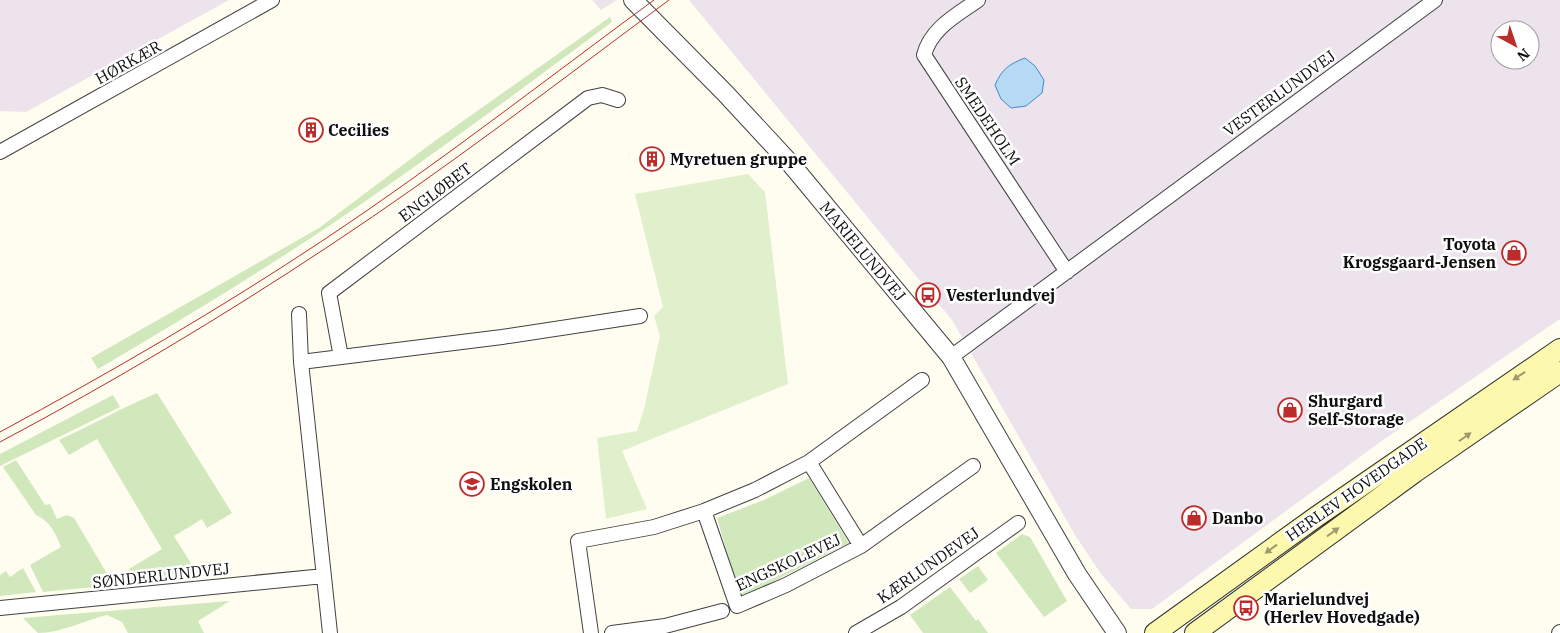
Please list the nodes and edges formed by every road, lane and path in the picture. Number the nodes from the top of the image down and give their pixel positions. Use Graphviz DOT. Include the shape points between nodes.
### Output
graph roads {
  1 [pos="272,0"];
  2 [pos="633,0"];
  3 [pos="978,0"];
  4 [pos="1435,0"];
  5 [pos="618,100"];
  6 [pos="0,152"];
  7 [pos="1067,272"];
  8 [pos="299,314"];
  9 [pos="640,316"];
  10 [pos="1560,349"];
  11 [pos="341,357"];
  12 [pos="951,357"];
  13 [pos="301,362"];
  14 [pos="1560,372"];
  15 [pos="922,380"];
  16 [pos="809,462"];
  17 [pos="973,466"];
  18 [pos="704,511"];
  19 [pos="1018,523"];
  20 [pos="861,546"];
  21 [pos="324,576"];
  22 [pos="0,608"];
  23 [pos="722,611"];
  24 [pos="330,633"];
  25 [pos="591,633"];
  26 [pos="612,633"];
  27 [pos="856,633"];
  28 [pos="1116,633"];
  29 [pos="1155,633"];
  30 [pos="1195,633"];
  1 -- 6 [label="street, HØRKÆR"];
  2 -- 12 [label="street, MARIELUNDVEJ" via="790,162"];
  3 -- 7 [label="street, SMEDEHOLM" via="935,32 927,42 924,54"];
  4 -- 7 [label="street, VESTERLUNDVEJ"];
  5 -- 11 [label="street, ENGLØBET" via="602,95 588,98 329,293"];
  7 -- 12 [label="street, VESTERLUNDVEJ"];
  8 -- 13 [label="street"];
  9 -- 11 [label="street"];
  10 -- 29 [label="main road, HERLEV HOVEDGADE, one-way" via="1316,517"];
  11 -- 13 [label="street"];
  12 -- 28 [label="street, MARIELUNDVEJ" via="1077,574"];
  13 -- 21 [label="street"];
  30 -- 14 [label="main road, HERLEV HOVEDGADE, one-way"];
  15 -- 16 [label="street"];
  16 -- 18 [label="street" via="755,490"];
  16 -- 20 [label="street, ENGSKOLEVEJ"];
  17 -- 20 [label="street, ENGSKOLEVEJ"];
  18 -- 20 [label="street, ENGSKOLEVEJ" via="738,606"];
  18 -- 25 [label="street" via="654,527 578,541"];
  19 -- 27 [label="street, KÆRLUNDEVEJ" via="901,607"];
  21 -- 22 [label="street, SØNDERLUNDVEJ"];
  21 -- 24 [label="street"];
  23 -- 26 [label="street, ENGSKOLEVEJ" via="665,626"];
}
